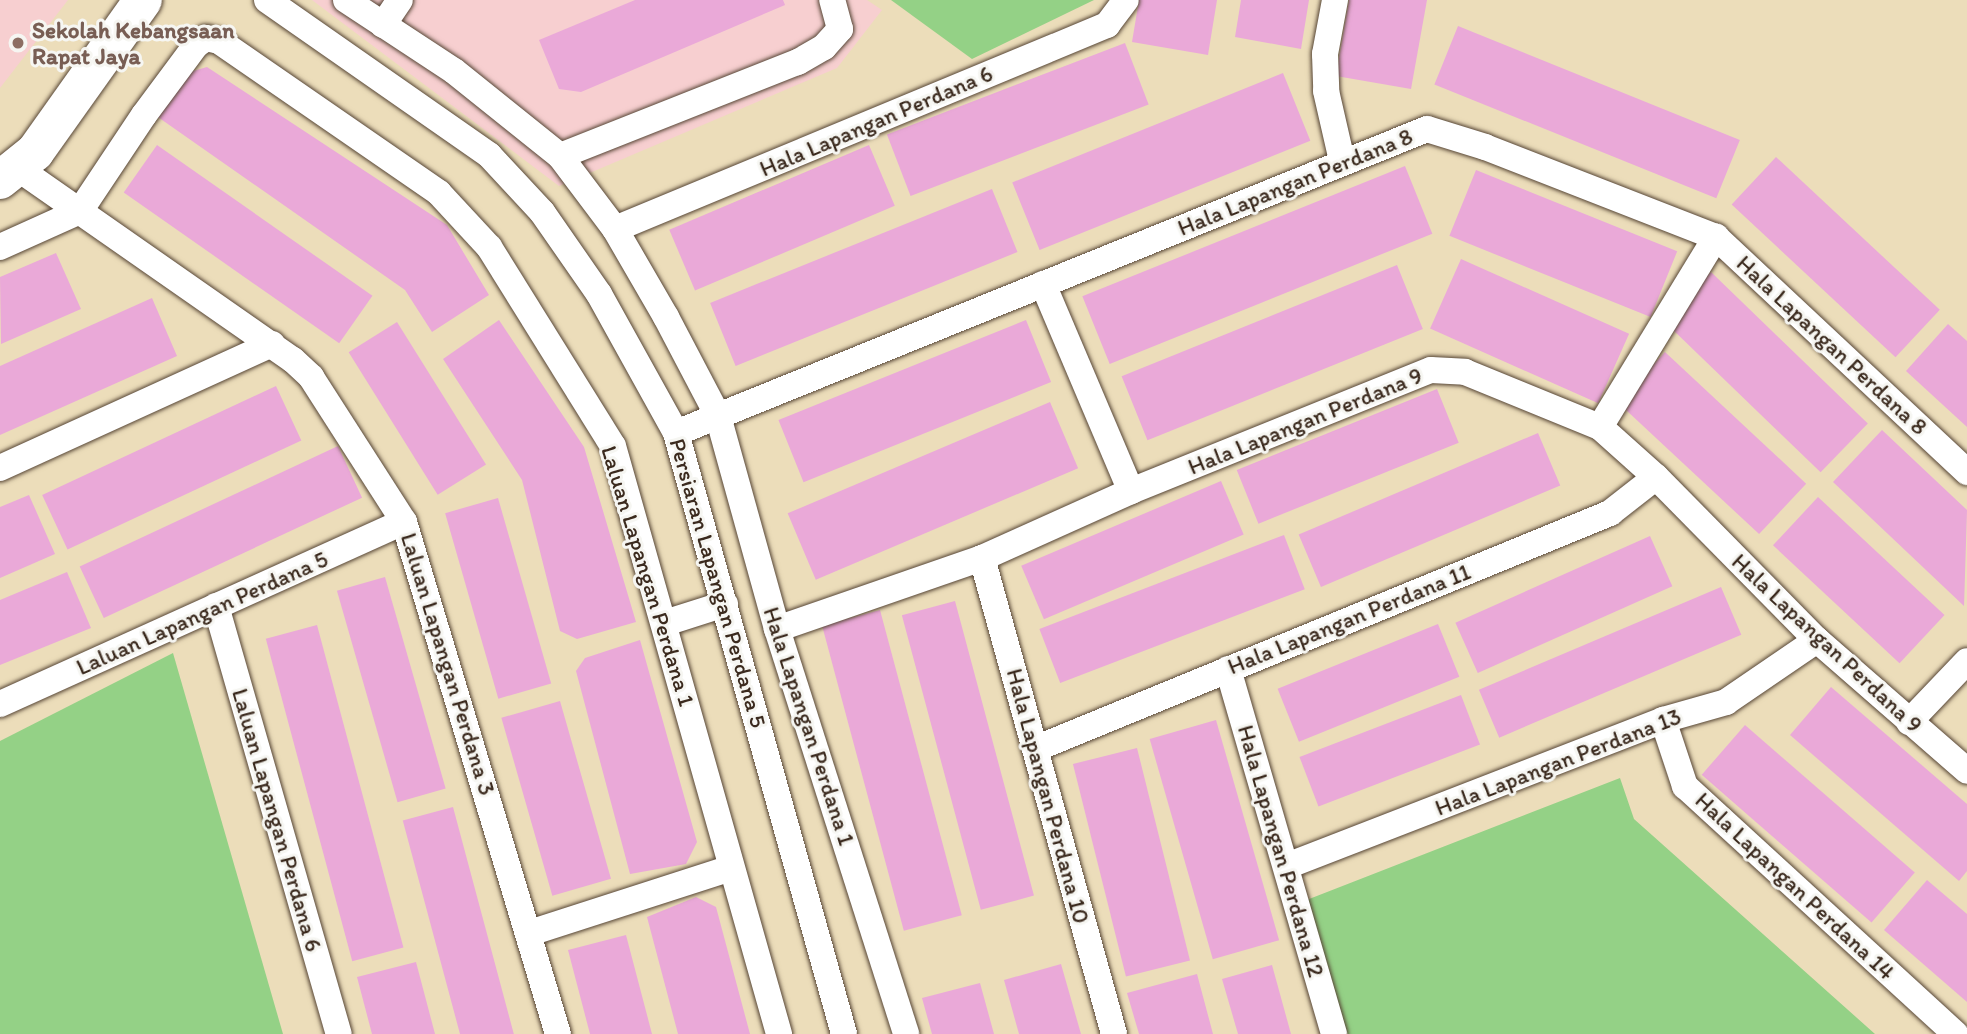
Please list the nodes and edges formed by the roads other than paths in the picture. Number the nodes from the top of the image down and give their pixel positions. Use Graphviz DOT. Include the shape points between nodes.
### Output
graph roads {
  1 [pos="143,0"];
  2 [pos="267,0"];
  3 [pos="346,0"];
  4 [pos="400,0"];
  5 [pos="832,0"];
  6 [pos="1126,0"];
  7 [pos="1335,0"];
  8 [pos="383,25"];
  9 [pos="560,156"];
  10 [pos="1342,161"];
  11 [pos="10,175"];
  12 [pos="80,211"];
  13 [pos="615,229"];
  14 [pos="1716,237"];
  15 [pos="0,247"];
  16 [pos="1043,284"];
  17 [pos="272,344"];
  18 [pos="718,416"];
  19 [pos="1600,427"];
  20 [pos="676,433"];
  21 [pos="0,468"];
  22 [pos="1967,472"];
  23 [pos="1656,477"];
  24 [pos="1131,491"];
  25 [pos="404,522"];
  26 [pos="982,558"];
  27 [pos="725,604"];
  28 [pos="216,606"];
  29 [pos="665,623"];
  30 [pos="776,629"];
  31 [pos="1817,640"];
  32 [pos="1967,661"];
  33 [pos="1228,669"];
  34 [pos="0,704"];
  35 [pos="1663,720"];
  36 [pos="1909,722"];
  37 [pos="1035,749"];
  38 [pos="1967,771"];
  39 [pos="1287,866"];
  40 [pos="731,868"];
  41 [pos="530,933"];
  42 [pos="339,1034"];
  43 [pos="558,1034"];
  44 [pos="779,1034"];
  45 [pos="844,1034"];
  46 [pos="906,1034"];
  47 [pos="1114,1034"];
  48 [pos="1334,1034"];
  49 [pos="1955,1034"];
  1 -- 11 [label="street" via="61,120"];
  2 -- 20 [label="street, Persiaran Lapangan Perdana 5" via="453,127 516,184 542,212 599,294"];
  3 -- 8 [label="street, Hala Lapangan Perdana 1"];
  4 -- 8 [label="street"];
  5 -- 9 [label="street" via="840,29 824,47 798,62"];
  6 -- 13 [label="street, Hala Lapangan Perdana 6" via="1107,25"];
  7 -- 10 [label="street" via="1325,54 1326,91"];
  8 -- 9 [label="street, Hala Lapangan Perdana 1" via="454,71"];
  9 -- 13 [label="street, Hala Lapangan Perdana 1"];
  10 -- 14 [label="street, Hala Lapangan Perdana 8" via="1427,129"];
  10 -- 16 [label="street, Hala Lapangan Perdana 8"];
  11 -- 12 [label="street, Laluan Lapangan Perdana 3"];
  12 -- 15 [label="street"];
  12 -- 17 [label="street, Laluan Lapangan Perdana 3"];
  12 -- 29 [label="street, Laluan Lapangan Perdana 1" via="195,45 206,38 219,41 439,193 489,247 613,446"];
  13 -- 18 [label="street, Hala Lapangan Perdana 1"];
  14 -- 19 [label="street"];
  14 -- 22 [label="street, Hala Lapangan Perdana 8"];
  16 -- 18 [label="street, Hala Lapangan Perdana 8"];
  16 -- 24 [label="street"];
  17 -- 21 [label="street"];
  17 -- 25 [label="street, Laluan Lapangan Perdana 3" via="311,377"];
  18 -- 20 [label="street, Hala Lapangan Perdana 8"];
  18 -- 30 [label="street, Hala Lapangan Perdana 1"];
  19 -- 23 [label="street, Hala Lapangan Perdana 9"];
  19 -- 24 [label="street, Hala Lapangan Perdana 9" via="1465,372 1431,370"];
  20 -- 27 [label="street, Persiaran Lapangan Perdana 5"];
  23 -- 31 [label="street, Hala Lapangan Perdana 9"];
  23 -- 33 [label="street, Hala Lapangan Perdana 11" via="1610,513"];
  24 -- 26 [label="street, Hala Lapangan Perdana 9"];
  25 -- 28 [label="street, Laluan Lapangan Perdana 5"];
  25 -- 41 [label="street, Laluan Lapangan Perdana 3"];
  26 -- 30 [label="street, Hala Lapangan Perdana 9"];
  26 -- 37 [label="street, Hala Lapangan Perdana 10"];
  27 -- 29 [label="street"];
  27 -- 45 [label="street, Persiaran Lapangan Perdana 5"];
  28 -- 34 [label="street, Laluan Lapangan Perdana 5"];
  28 -- 42 [label="street, Laluan Lapangan Perdana 6"];
  29 -- 40 [label="street, Laluan Lapangan Perdana 1"];
  30 -- 46 [label="street, Hala Lapangan Perdana 1"];
  31 -- 35 [label="street, Hala Lapangan Perdana 13" via="1726,702"];
  31 -- 36 [label="street, Hala Lapangan Perdana 9"];
  32 -- 36 [label="street"];
  33 -- 37 [label="street, Hala Lapangan Perdana 11"];
  33 -- 39 [label="street, Hala Lapangan Perdana 12"];
  35 -- 39 [label="street, Hala Lapangan Perdana 13"];
  35 -- 49 [label="street, Hala Lapangan Perdana 14" via="1685,786"];
  36 -- 38 [label="street, Hala Lapangan Perdana 9"];
  37 -- 47 [label="street, Hala Lapangan Perdana 10"];
  39 -- 48 [label="street, Hala Lapangan Perdana 12"];
  40 -- 41 [label="street"];
  40 -- 44 [label="street, Laluan Lapangan Perdana 1"];
  41 -- 43 [label="street, Laluan Lapangan Perdana 3"];
}
